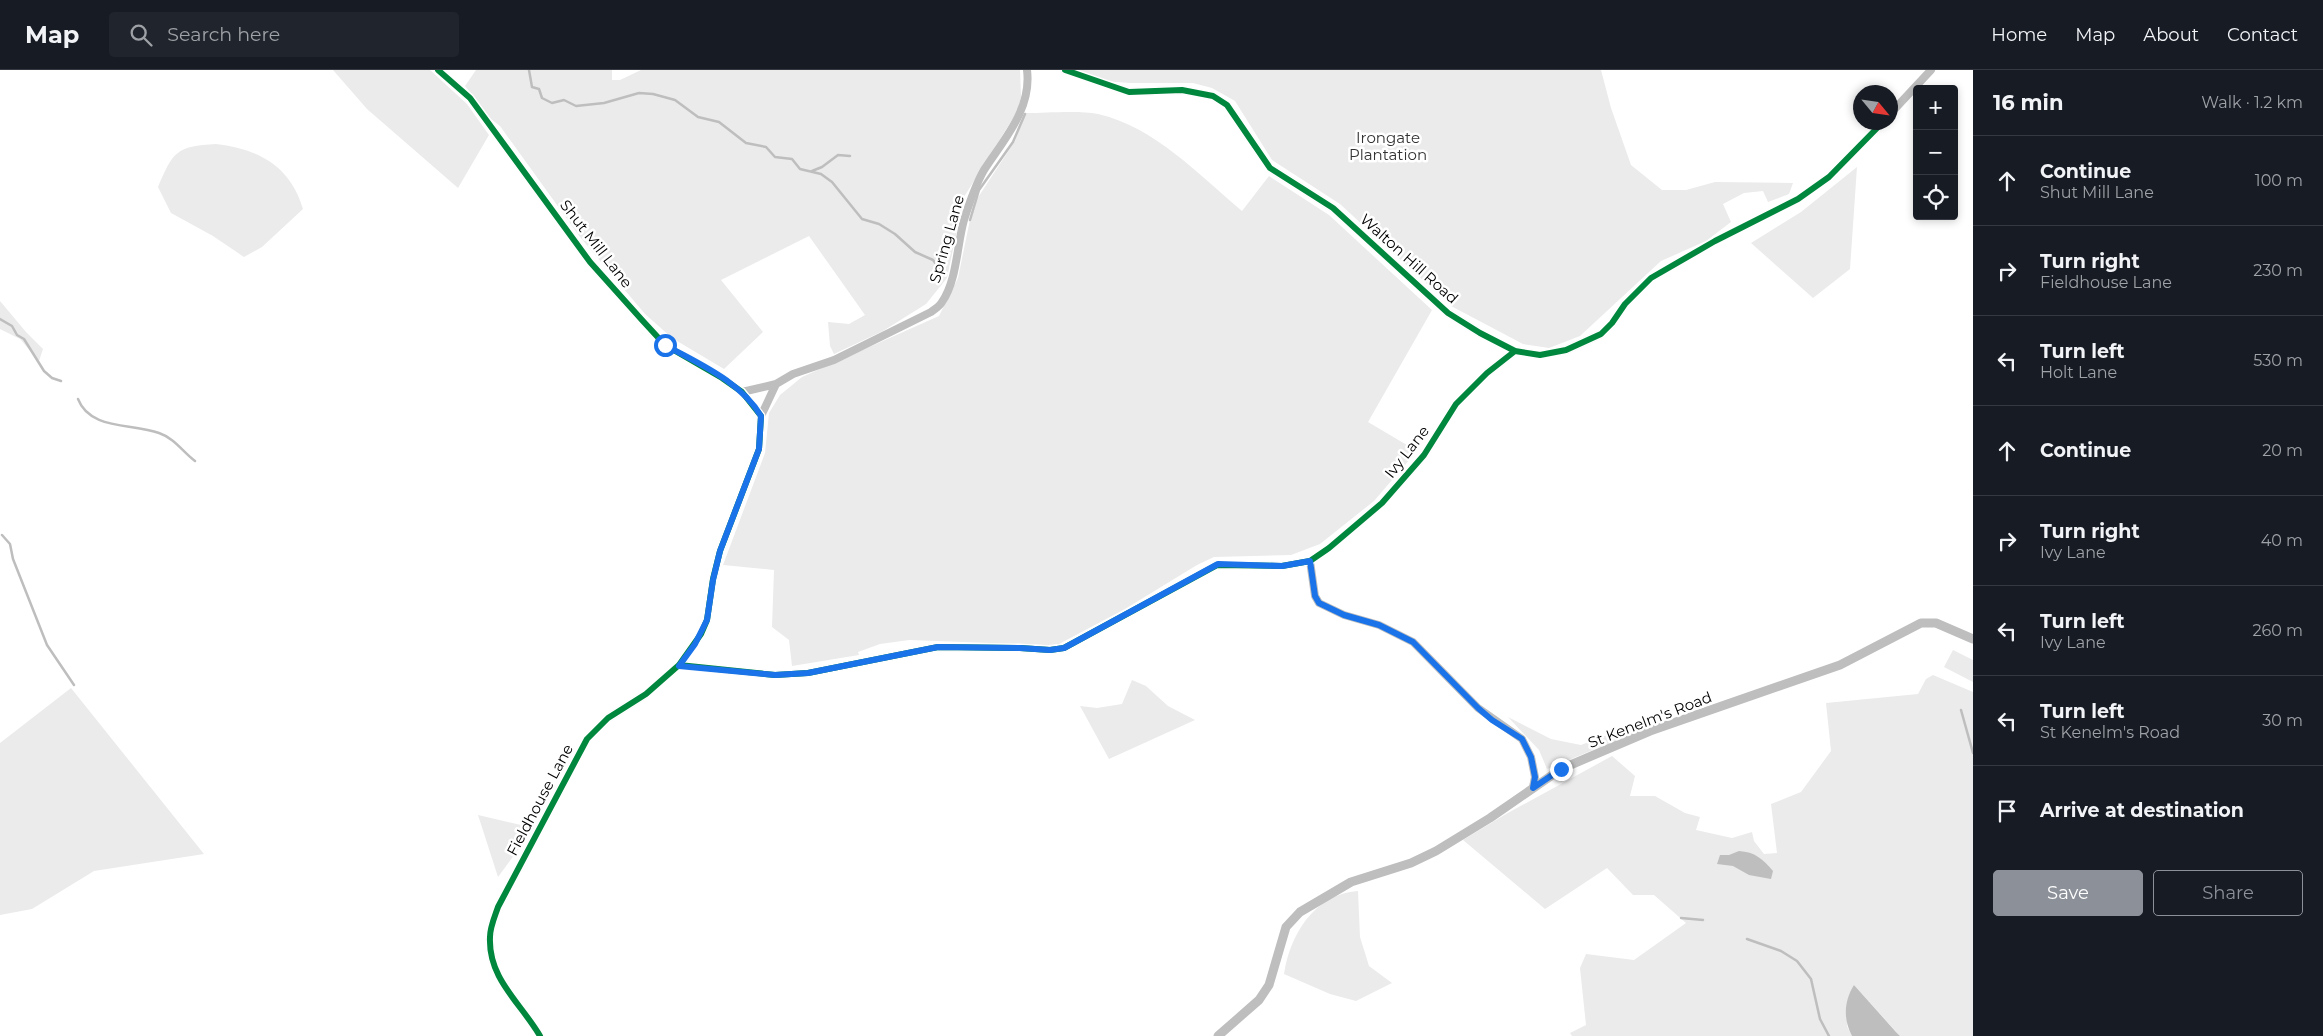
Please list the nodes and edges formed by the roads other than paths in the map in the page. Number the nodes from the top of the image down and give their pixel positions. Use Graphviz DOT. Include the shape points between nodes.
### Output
graph roads {
  1 [pos="438,70"];
  2 [pos="1027,70"];
  3 [pos="1065,70"];
  4 [pos="1930,70"];
  5 [pos="1898,105"];
  6 [pos="1876,130"];
  7 [pos="1516,351"];
  8 [pos="776,384"];
  9 [pos="742,392"];
  10 [pos="759,412"];
  11 [pos="1310,561"];
  12 [pos="1973,639"];
  13 [pos="679,666"];
  14 [pos="1533,788"];
  15 [pos="540,1036"];
  16 [pos="1218,1036"];
  1 -- 9 [label="street, Shut Mill Lane" via="470,98 590,262 665,345"];
  2 -- 8 [label="street, Spring Lane" via="1029,84 1025,103 1008,136 983,172 964,219 952,278 942,302 931,312 834,360 793,374"];
  3 -- 7 [label="street, Walton Hill Road" via="1129,92 1182,90 1213,96 1227,105 1270,168 1333,208 1448,313"];
  4 -- 5 [label="street"];
  6 -- 7 [label="street, Walton Hill Road" via="1829,177 1798,199 1651,278 1600,334 1553,354"];
  7 -- 11 [label="street, Ivy Lane" via="1487,373 1456,404 1424,455 1382,502"];
  8 -- 9 [label="street, Spring Lane"];
  8 -- 10 [label="street"];
  9 -- 10 [label="street, Shut Mill Lane"];
  10 -- 13 [label="street, Fieldhouse Lane" via="759,449 720,551 707,620"];
  11 -- 13 [label="street" via="1282,566 1218,564 1064,648 938,647 808,673 775,675"];
  11 -- 14 [label="street" via="1319,603 1344,615 1379,625 1413,642 1478,708 1522,739 1531,757 1535,777"];
  12 -- 14 [label="street, St Kenelm's Road" via="1936,623 1921,623 1840,665 1650,731 1561,769"];
  13 -- 15 [label="street, Fieldhouse Lane" via="646,694 608,718 587,739 498,907 490,937 493,964 500,982"];
  14 -- 16 [label="street, St Kenelm's Road" via="1436,851 1411,864 1350,882 1300,912 1286,927 1270,986"];
}
